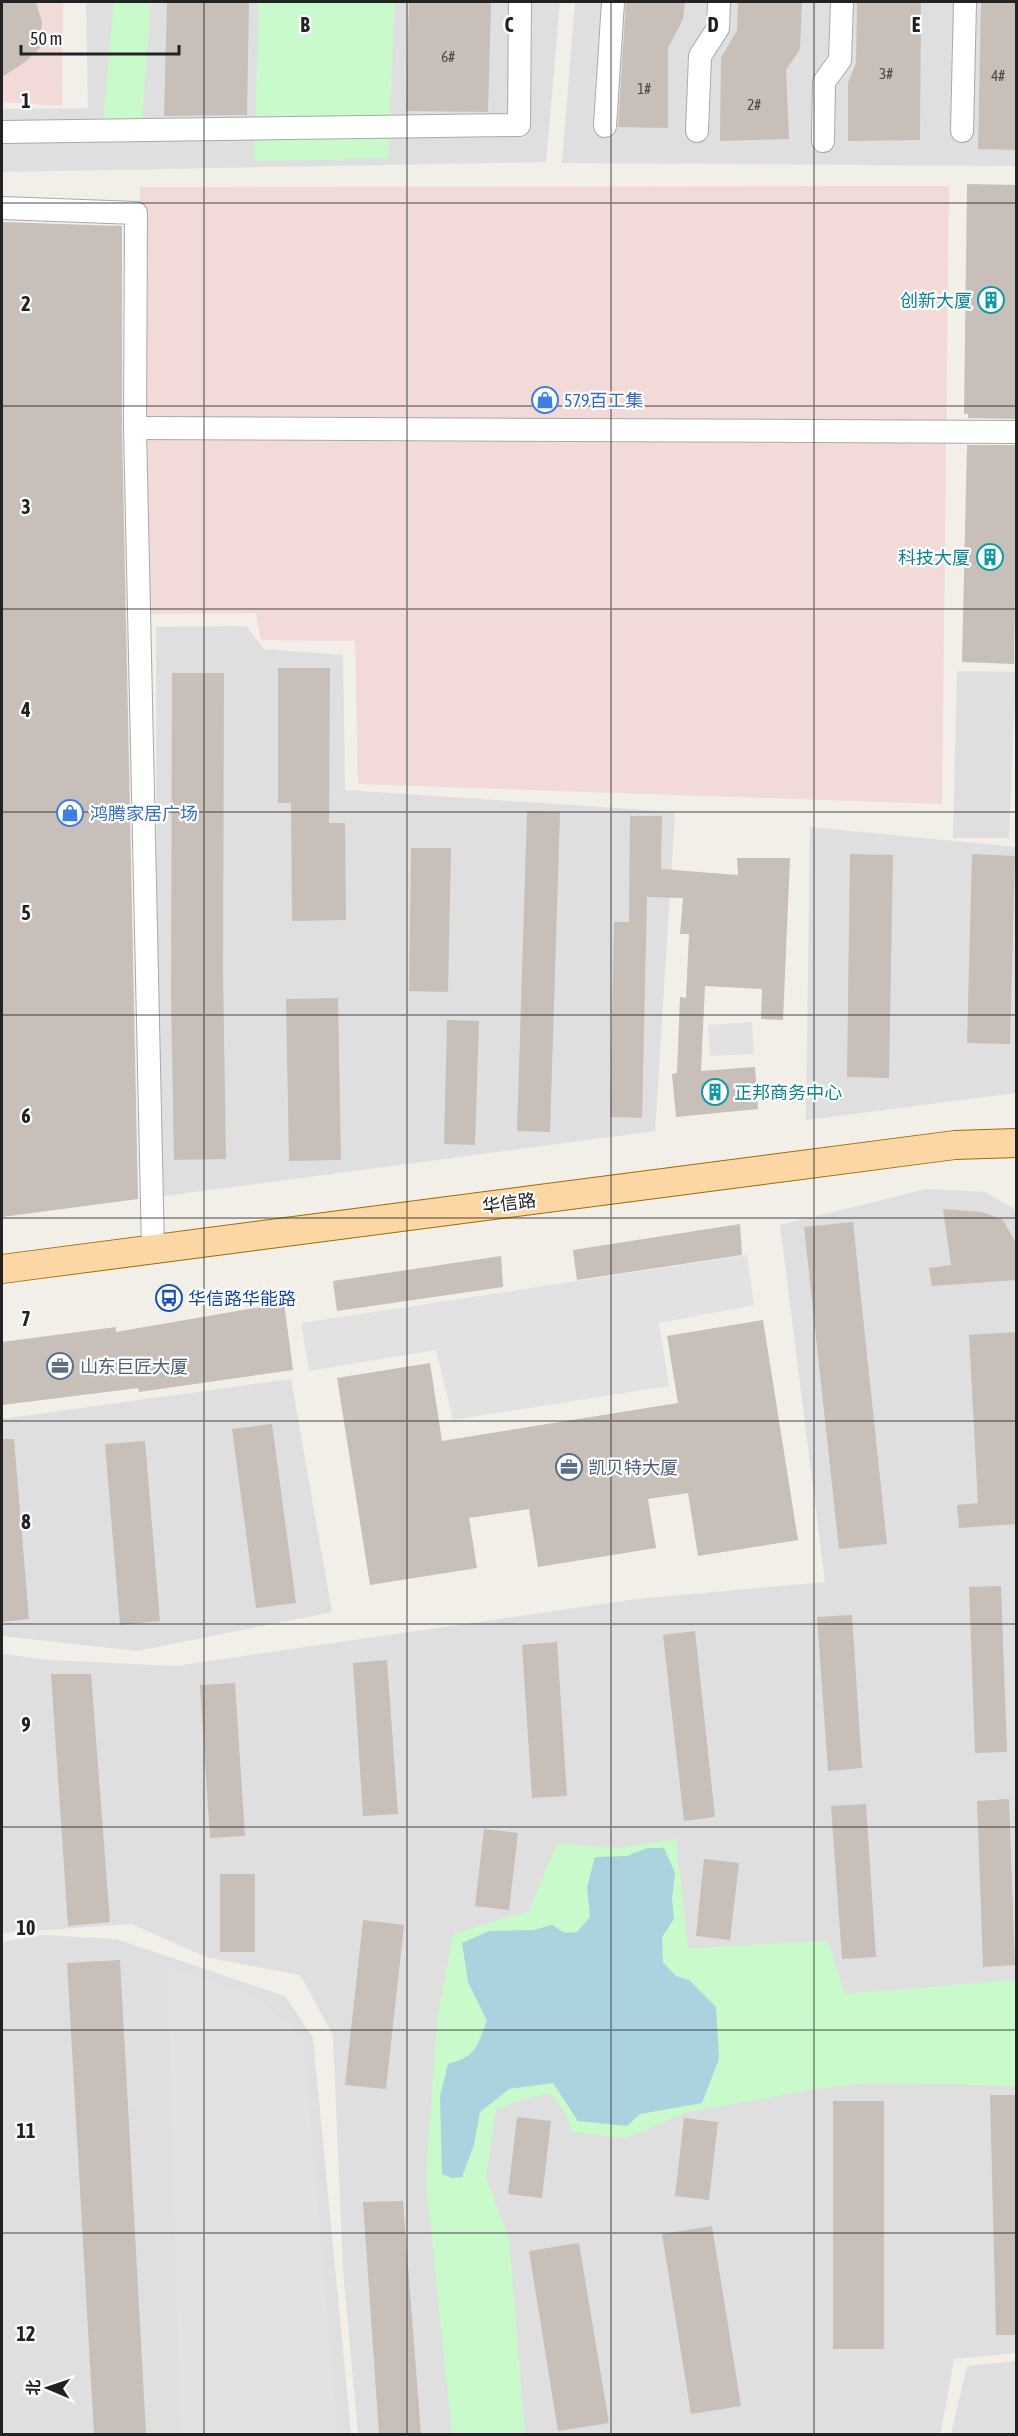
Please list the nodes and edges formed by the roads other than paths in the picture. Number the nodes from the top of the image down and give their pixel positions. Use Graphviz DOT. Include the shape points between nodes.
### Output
graph roads {
  1 [pos="520,2"];
  2 [pos="613,2"];
  3 [pos="718,2"];
  4 [pos="842,2"];
  5 [pos="965,2"];
  6 [pos="605,126"];
  7 [pos="697,131"];
  8 [pos="962,131"];
  9 [pos="2,132"];
  10 [pos="823,141"];
  11 [pos="2,208"];
  12 [pos="135,428"];
  13 [pos="1017,432"];
  14 [pos="1017,1143"];
  15 [pos="153,1250"];
  16 [pos="2,1269"];
  1 -- 9 [label="street" via="519,125"];
  2 -- 6 [label="street"];
  3 -- 7 [label="street" via="718,28 700,56"];
  4 -- 10 [label="street" via="840,60 824,82"];
  5 -- 8 [label="street"];
  11 -- 12 [label="street" via="136,213"];
  12 -- 13 [label="street"];
  12 -- 15 [label="street"];
  14 -- 15 [label="main road, 华信路" via="955,1145"];
  15 -- 16 [label="main road, 华信路"];
}
